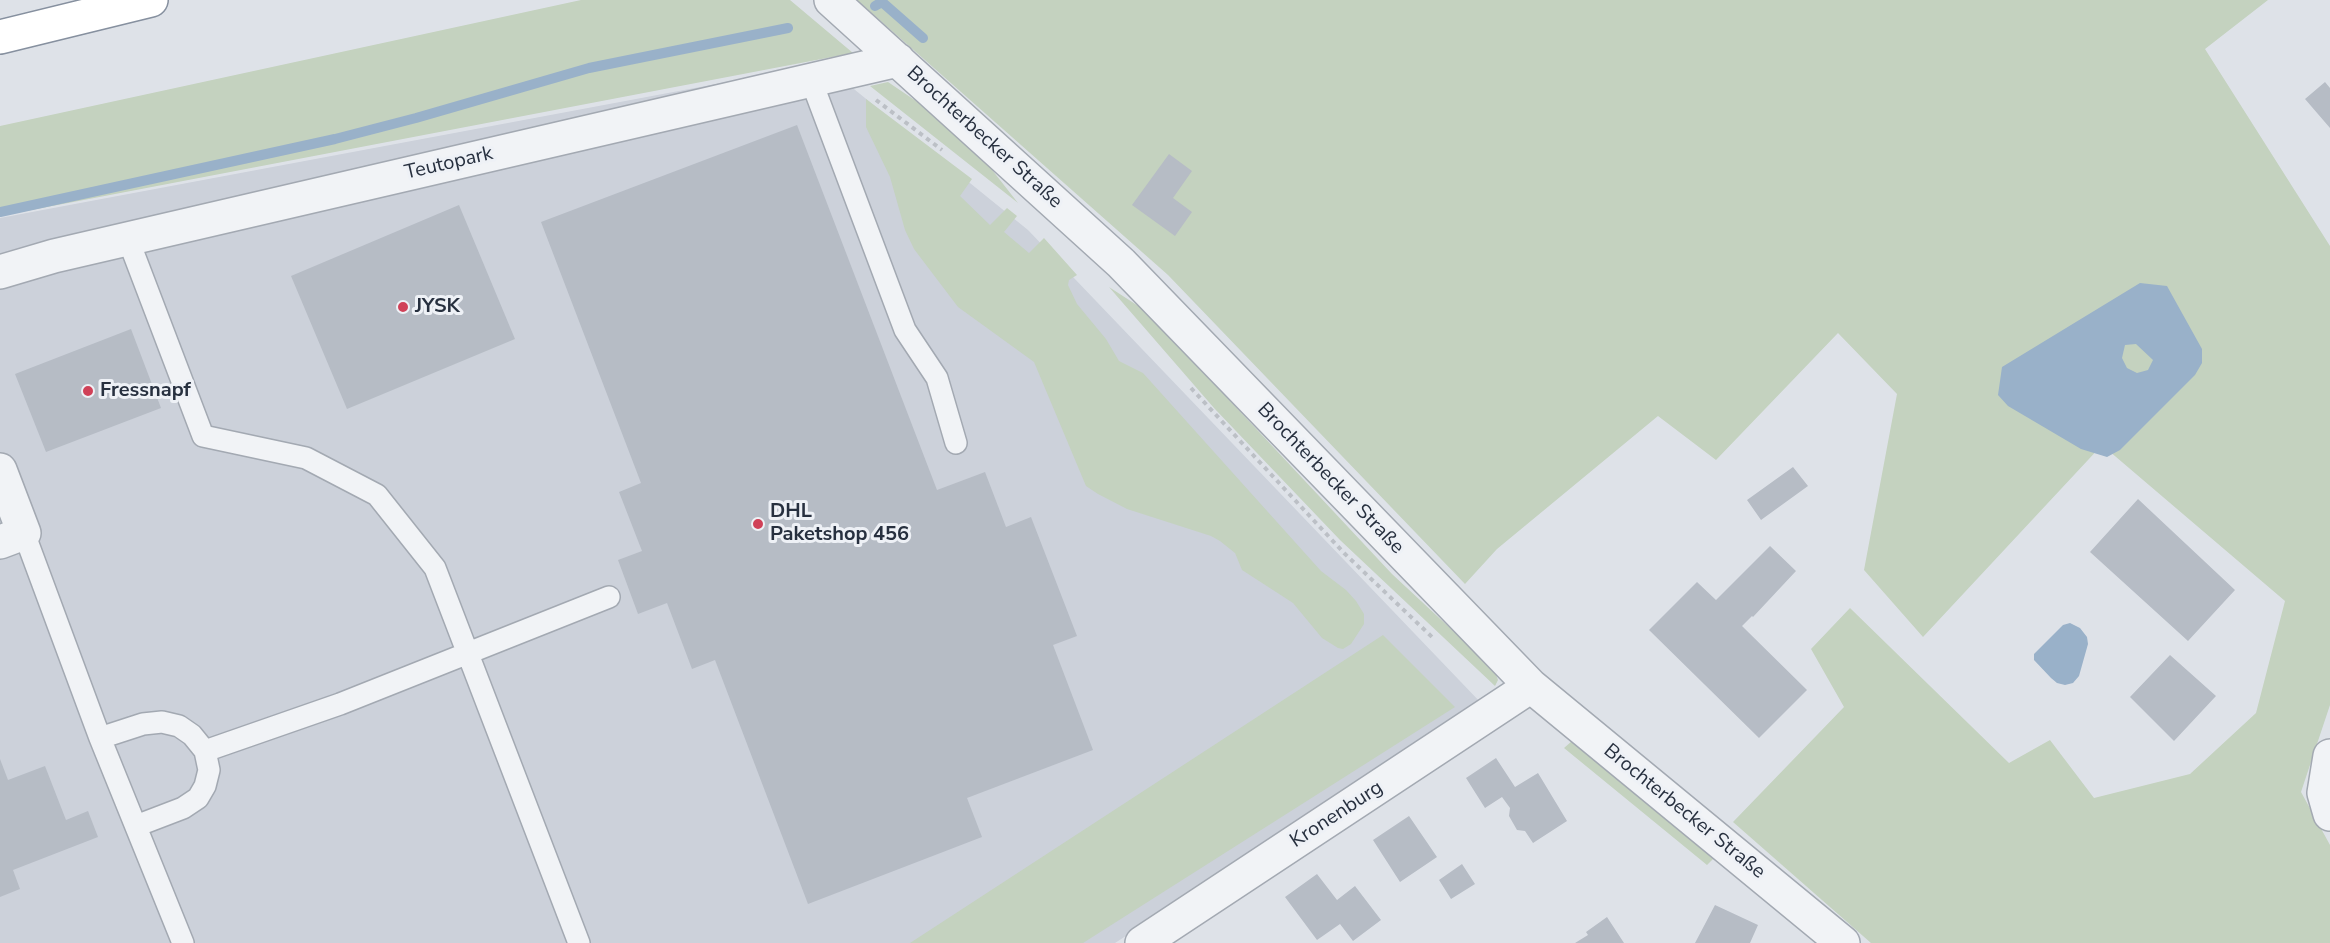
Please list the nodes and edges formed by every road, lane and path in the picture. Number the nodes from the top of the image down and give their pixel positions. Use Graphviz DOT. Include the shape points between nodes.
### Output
graph roads {
  1 [pos="151,0"];
  2 [pos="831,0"];
  3 [pos="0,37"];
  4 [pos="898,60"];
  5 [pos="825,76"];
  6 [pos="944,152"];
  7 [pos="128,239"];
  8 [pos="0,272"];
  9 [pos="1190,387"];
  10 [pos="957,443"];
  11 [pos="2,483"];
  12 [pos="12,537"];
  13 [pos="609,597"];
  14 [pos="1436,641"];
  15 [pos="467,653"];
  16 [pos="1531,686"];
  17 [pos="100,738"];
  18 [pos="205,751"];
  19 [pos="2330,756"];
  20 [pos="2330,814"];
  21 [pos="136,826"];
  22 [pos="183,943"];
  23 [pos="579,943"];
  24 [pos="1142,943"];
  25 [pos="1843,943"];
  1 -- 3 [label="highway"];
  2 -- 4 [label="street, Brochterbecker Straße"];
  4 -- 5 [label="street, Teutopark"];
  4 -- 16 [label="street, Brochterbecker Straße" via="1121,263"];
  5 -- 6 [label="path"];
  5 -- 7 [label="street, Teutopark"];
  5 -- 10 [label="lane" via="905,330 937,378"];
  7 -- 8 [label="street, Teutopark"];
  7 -- 15 [label="lane" via="203,436 306,458 377,495 435,568"];
  9 -- 14 [label="path" via="1344,553"];
  11 -- 12 [label="street"];
  12 -- 17 [label="lane"];
  13 -- 15 [label="lane"];
  15 -- 18 [label="lane" via="340,704"];
  15 -- 23 [label="lane"];
  16 -- 24 [label="street, Kronenburg"];
  16 -- 25 [label="street, Brochterbecker Straße"];
  17 -- 18 [label="lane" via="162,722 186,730"];
  17 -- 21 [label="lane"];
  18 -- 21 [label="lane" via="209,770 198,798"];
  19 -- 20 [label="street" via="2324,793"];
  21 -- 22 [label="lane"];
}
